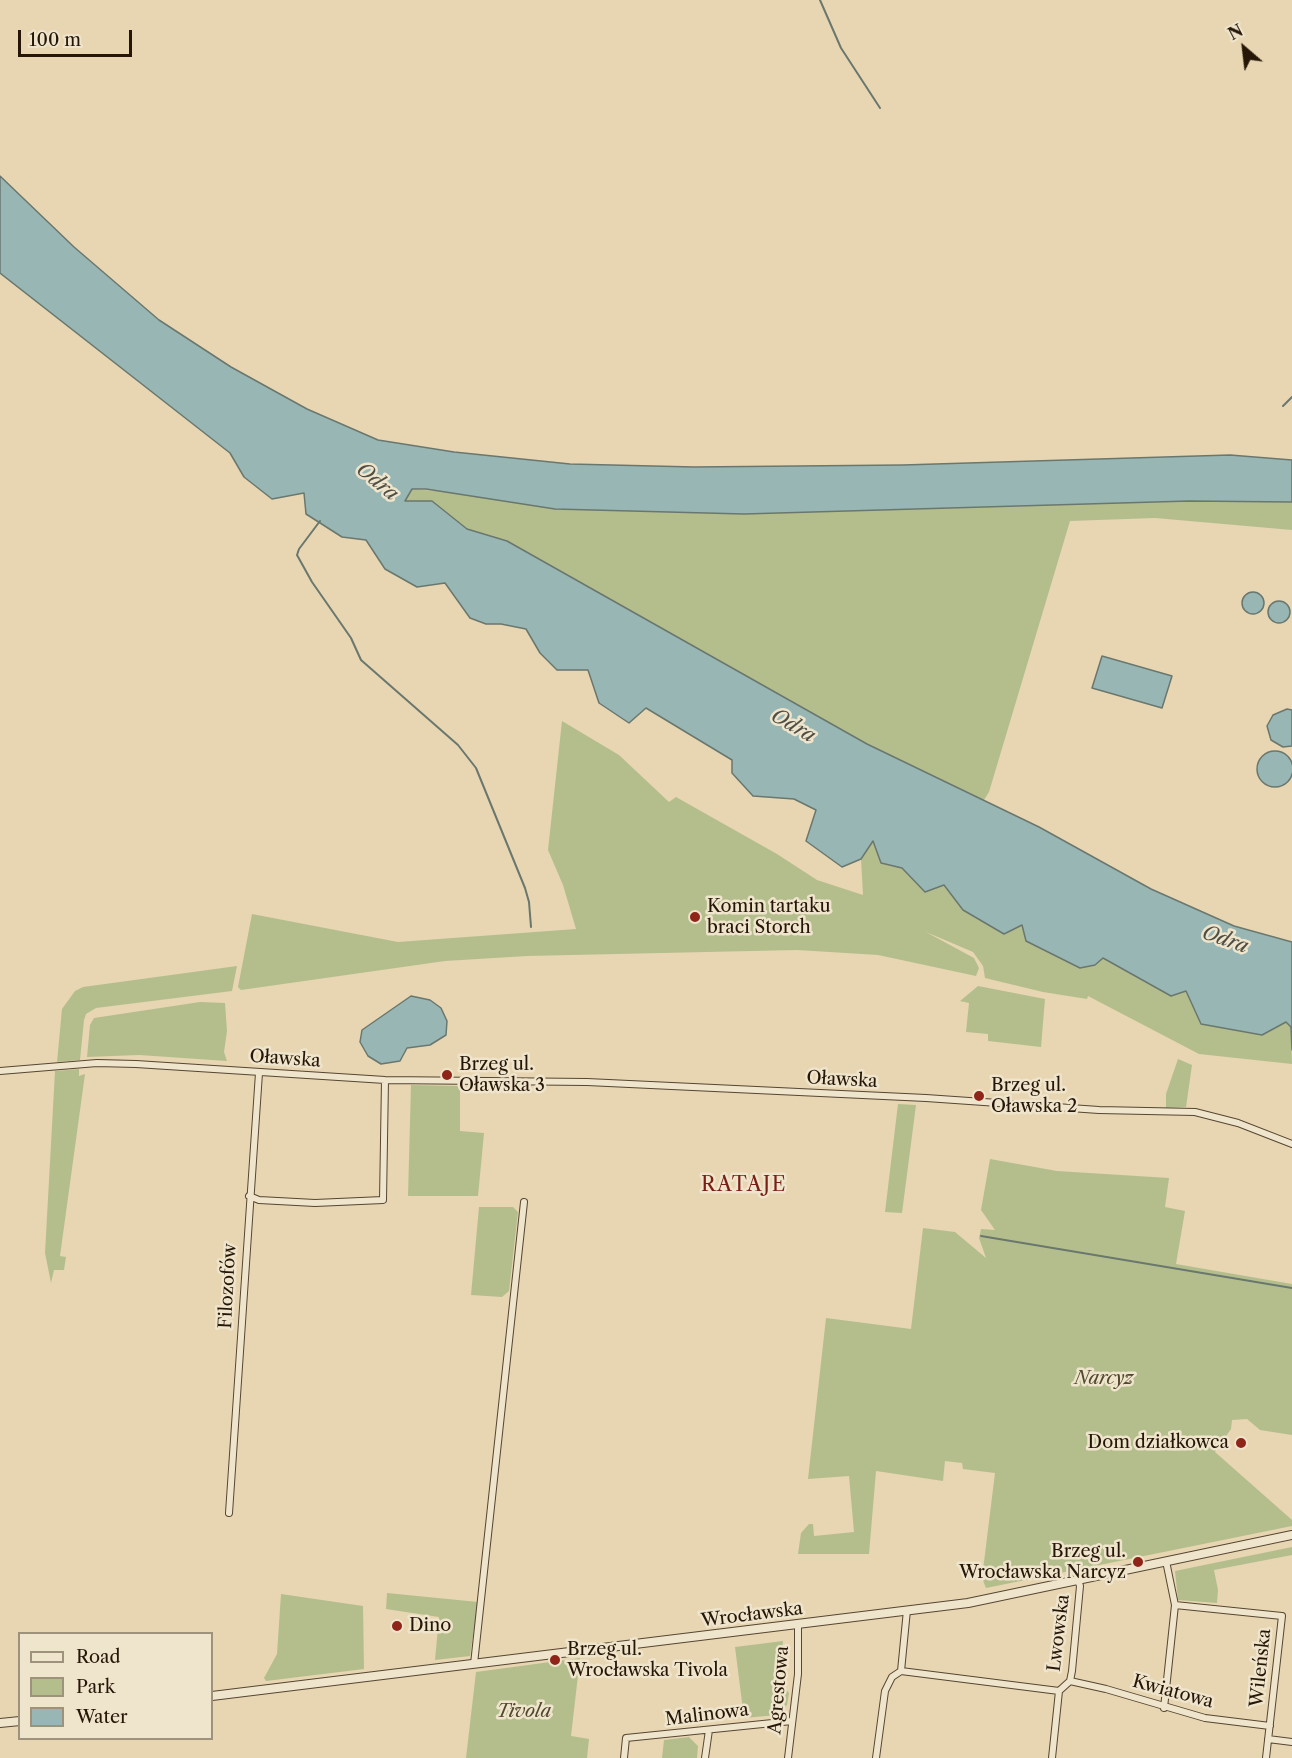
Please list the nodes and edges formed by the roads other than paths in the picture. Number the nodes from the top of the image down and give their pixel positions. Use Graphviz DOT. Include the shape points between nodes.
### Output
graph roads {
  1 [pos="0,1071"];
  2 [pos="258,1073"];
  3 [pos="385,1080"];
  4 [pos="1292,1144"];
  5 [pos="249,1196"];
  6 [pos="524,1202"];
  7 [pos="229,1513"];
  8 [pos="1292,1535"];
  9 [pos="1166,1561"];
  10 [pos="1078,1580"];
  11 [pos="1175,1605"];
  12 [pos="907,1610"];
  13 [pos="798,1624"];
  14 [pos="474,1664"];
  15 [pos="901,1671"];
  16 [pos="1070,1681"];
  17 [pos="1059,1691"];
  18 [pos="213,1696"];
  19 [pos="1164,1708"];
  20 [pos="18,1720"];
  21 [pos="792,1721"];
  22 [pos="0,1723"];
  23 [pos="1270,1726"];
  24 [pos="709,1730"];
  25 [pos="1268,1739"];
  26 [pos="1292,1742"];
  27 [pos="624,1758"];
  28 [pos="705,1758"];
  29 [pos="788,1758"];
  30 [pos="876,1758"];
  31 [pos="1052,1758"];
  32 [pos="1266,1758"];
  1 -- 2 [label="street, Oławska" via="97,1063 184,1065"];
  2 -- 3 [label="street, Oławska"];
  2 -- 5 [label="street, Filozofów"];
  3 -- 4 [label="street, Oławska" via="587,1082 1195,1112 1238,1123"];
  3 -- 5 [label="street" via="383,1200 315,1203"];
  5 -- 7 [label="street, Filozofów"];
  6 -- 14 [label="street"];
  8 -- 9 [label="street, Wrocławska"];
  9 -- 10 [label="street, Wrocławska"];
  9 -- 11 [label="street"];
  10 -- 12 [label="street, Wrocławska" via="968,1603"];
  10 -- 16 [label="street, Lwowska"];
  11 -- 19 [label="street"];
  11 -- 23 [label="street, Wileńska" via="1282,1616"];
  12 -- 13 [label="street, Wrocławska"];
  12 -- 15 [label="street"];
  13 -- 14 [label="street, Wrocławska"];
  13 -- 21 [label="street, Agrestowa" via="798,1674"];
  14 -- 18 [label="street, Wrocławska"];
  15 -- 17 [label="street"];
  15 -- 30 [label="street" via="892,1677 885,1691"];
  16 -- 17 [label="street, Lwowska"];
  16 -- 19 [label="street, Kwiatowa"];
  17 -- 31 [label="street, Lwowska"];
  19 -- 23 [label="street, Kwiatowa"];
  20 -- 22 [label="street"];
  21 -- 24 [label="street, Malinowa"];
  21 -- 29 [label="street, Agrestowa"];
  23 -- 25 [label="street, Wileńska"];
  24 -- 27 [label="street, Malinowa" via="626,1738"];
  24 -- 28 [label="street"];
  25 -- 26 [label="street"];
  25 -- 32 [label="street, Wileńska"];
}
